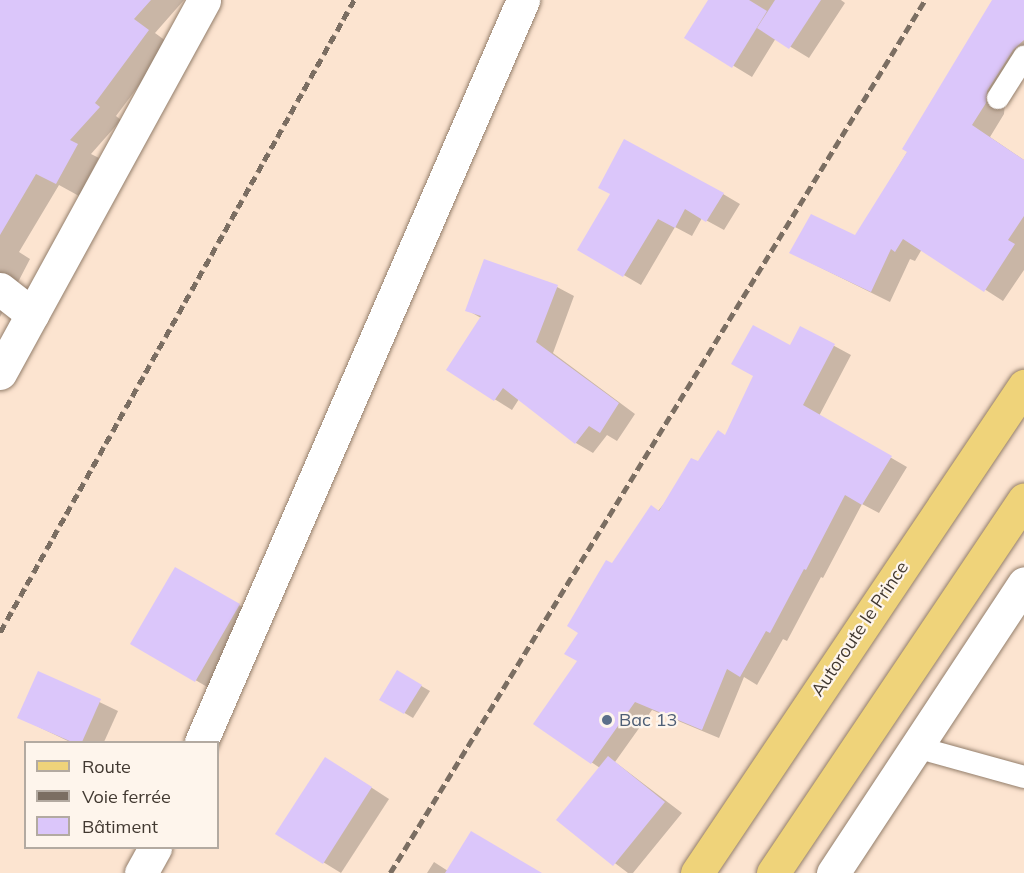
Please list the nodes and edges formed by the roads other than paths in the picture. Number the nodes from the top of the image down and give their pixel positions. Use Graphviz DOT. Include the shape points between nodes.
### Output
graph roads {
  1 [pos="204,0"];
  2 [pos="524,0"];
  3 [pos="1024,57"];
  4 [pos="998,98"];
  5 [pos="0,289"];
  6 [pos="32,314"];
  7 [pos="0,373"];
  8 [pos="1024,386"];
  9 [pos="1024,500"];
  10 [pos="1024,583"];
  11 [pos="201,741"];
  12 [pos="916,747"];
  13 [pos="1024,777"];
  14 [pos="154,849"];
  15 [pos="141,873"];
  16 [pos="697,873"];
  17 [pos="773,873"];
  18 [pos="833,873"];
  1 -- 6 [label="street"];
  2 -- 11 [label="street"];
  3 -- 4 [label="lane"];
  5 -- 6 [label="street"];
  6 -- 7 [label="street"];
  8 -- 16 [label="main road, Autoroute le Prince"];
  9 -- 17 [label="main road"];
  10 -- 12 [label="street"];
  12 -- 13 [label="lane"];
  12 -- 18 [label="street"];
  14 -- 15 [label="street"];
}
